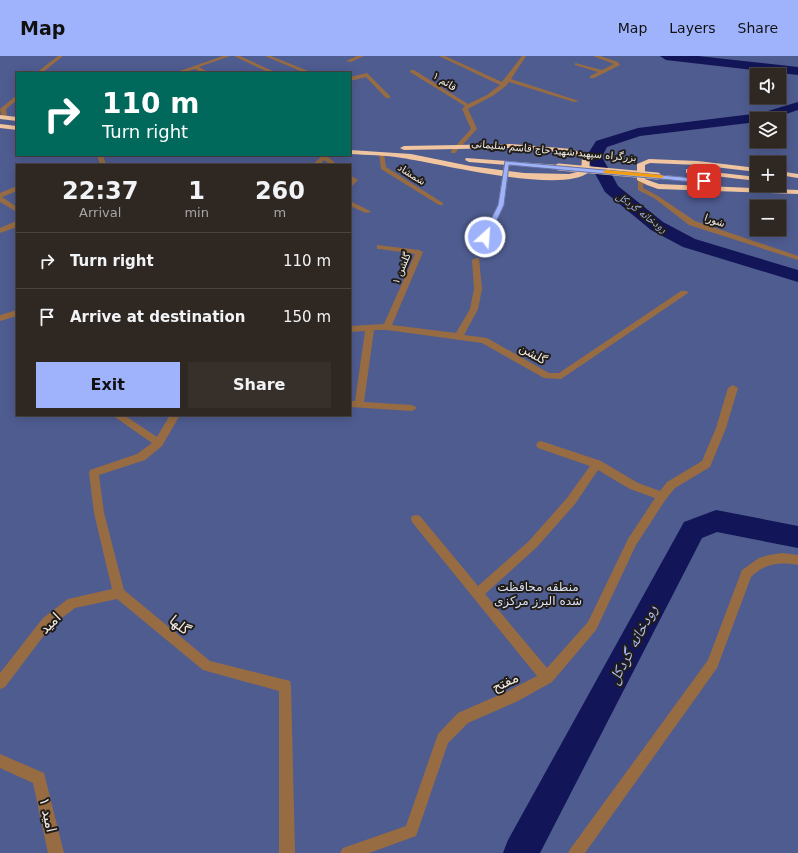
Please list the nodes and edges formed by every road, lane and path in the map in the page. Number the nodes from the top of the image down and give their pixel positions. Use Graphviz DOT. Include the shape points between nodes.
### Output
graph roads {
  1 [pos="61,56"];
  2 [pos="69,56"];
  3 [pos="228,56"];
  4 [pos="236,56"];
  5 [pos="267,56"];
  6 [pos="362,56"];
  7 [pos="441,56"];
  8 [pos="524,56"];
  9 [pos="595,56"];
  10 [pos="349,61"];
  11 [pos="577,64"];
  12 [pos="195,67"];
  13 [pos="48,70"];
  14 [pos="412,71"];
  15 [pos="181,72"];
  16 [pos="205,72"];
  17 [pos="272,72"];
  18 [pos="307,72"];
  19 [pos="602,72"];
  20 [pos="592,77"];
  21 [pos="351,79"];
  22 [pos="508,80"];
  23 [pos="504,86"];
  24 [pos="16,91"];
  25 [pos="388,97"];
  26 [pos="16,98"];
  27 [pos="576,101"];
  28 [pos="0,103"];
  29 [pos="468,106"];
  30 [pos="2,118"];
  31 [pos="16,119"];
  32 [pos="0,126"];
  33 [pos="16,128"];
  34 [pos="351,144"];
  35 [pos="459,146"];
  36 [pos="351,152"];
  37 [pos="404,152"];
  38 [pos="453,152"];
  39 [pos="381,154"];
  40 [pos="326,156"];
  41 [pos="507,163"];
  42 [pos="559,163"];
  43 [pos="316,164"];
  44 [pos="334,164"];
  45 [pos="750,169"];
  46 [pos="656,172"];
  47 [pos="505,173"];
  48 [pos="786,174"];
  49 [pos="798,176"];
  50 [pos="351,178"];
  51 [pos="750,179"];
  52 [pos="641,180"];
  53 [pos="786,182"];
  54 [pos="798,183"];
  55 [pos="351,185"];
  56 [pos="663,188"];
  57 [pos="16,189"];
  58 [pos="798,192"];
  59 [pos="0,197"];
  60 [pos="656,197"];
  61 [pos="351,204"];
  62 [pos="441,204"];
  63 [pos="16,209"];
  64 [pos="368,212"];
  65 [pos="16,224"];
  66 [pos="0,231"];
  67 [pos="485,237"];
  68 [pos="380,247"];
  69 [pos="798,258"];
  70 [pos="476,260"];
  71 [pos="684,293"];
  72 [pos="16,313"];
  73 [pos="0,318"];
  74 [pos="387,327"];
  75 [pos="370,328"];
  76 [pos="351,329"];
  77 [pos="459,336"];
  78 [pos="733,388"];
  79 [pos="355,404"];
  80 [pos="412,408"];
  81 [pos="118,416"];
  82 [pos="174,416"];
  83 [pos="159,443"];
  84 [pos="542,445"];
  85 [pos="597,464"];
  86 [pos="662,496"];
  87 [pos="416,519"];
  88 [pos="798,560"];
  89 [pos="119,593"];
  90 [pos="477,594"];
  91 [pos="547,678"];
  92 [pos="0,683"];
  93 [pos="0,761"];
  94 [pos="56,853"];
  95 [pos="287,853"];
  96 [pos="348,853"];
  97 [pos="576,853"];
  1 -- 13 [label="street"];
  2 -- 13 [label="street"];
  3 -- 12 [label="street"];
  4 -- 17 [label="street"];
  5 -- 18 [label="street"];
  6 -- 10 [label="street"];
  7 -- 23 [label="street"];
  8 -- 22 [label="street"];
  9 -- 19 [label="street" via="617,65"];
  11 -- 19 [label="street"];
  12 -- 15 [label="street"];
  12 -- 16 [label="street"];
  14 -- 29 [label="street, قائم ۱"];
  19 -- 20 [label="street"];
  21 -- 25 [label="street" via="367,75"];
  22 -- 23 [label="street"];
  22 -- 27 [label="street"];
  23 -- 29 [label="street"];
  24 -- 28 [label="street"];
  26 -- 30 [label="street" via="2,108"];
  29 -- 35 [label="street" via="465,109 474,129"];
  30 -- 31 [label="highway"];
  32 -- 33 [label="highway"];
  34 -- 37 [label="highway, بزرگراه سپهبد شهید حاج قاسم سلیمانی"];
  35 -- 37 [label="highway"];
  35 -- 38 [label="street"];
  35 -- 47 [label="highway" via="511,146 572,151 586,157 585,172 580,175 550,177"];
  36 -- 39 [label="highway, بزرگراه سپهبد شهید حاج قاسم سلیمانی"];
  37 -- 38 [label="highway, بزرگراه سپهبد شهید حاج قاسم سلیمانی"];
  37 -- 39 [label="highway, بزرگراه سپهبد شهید حاج قاسم سلیمانی"];
  37 -- 41 [label="highway, بزرگراه سپهبد شهید حاج قاسم سلیمانی"];
  37 -- 47 [label="highway"];
  38 -- 42 [label="highway, بزرگراه سپهبد شهید حاج قاسم سلیمانی"];
  39 -- 62 [label="street, شمشاد" via="383,168"];
  40 -- 43 [label="street"];
  40 -- 44 [label="street"];
  41 -- 42 [label="highway, بزرگراه سپهبد شهید حاج قاسم سلیمانی"];
  41 -- 47 [label="street"];
  42 -- 46 [label="highway, بزرگراه سپهبد شهید حاج قاسم سلیمانی, bridge"];
  45 -- 52 [label="highway" via="649,161 641,164"];
  46 -- 51 [label="highway, بزرگراه سپهبد شهید حاج قاسم سلیمانی"];
  46 -- 58 [label="highway, بزرگراه سپهبد شهید حاج قاسم سلیمانی"];
  47 -- 67 [label="street" via="501,205"];
  48 -- 49 [label="highway"];
  50 -- 55 [label="street" via="355,180"];
  52 -- 56 [label="highway"];
  52 -- 60 [label="street, شورا" via="640,189"];
  53 -- 54 [label="highway"];
  56 -- 58 [label="highway"];
  56 -- 60 [label="street" via="656,192"];
  57 -- 59 [label="street"];
  59 -- 63 [label="street"];
  60 -- 69 [label="street, شورا" via="692,223"];
  61 -- 64 [label="street"];
  65 -- 66 [label="street"];
  68 -- 74 [label="street, گلشن ۱" via="419,252"];
  70 -- 77 [label="street" via="478,289 474,309"];
  71 -- 77 [label="street, گلشن" via="561,376 547,376 484,340"];
  72 -- 73 [label="street"];
  74 -- 75 [label="street, گلشن"];
  74 -- 77 [label="street, گلشن"];
  75 -- 76 [label="street, گلشن"];
  75 -- 79 [label="street"];
  78 -- 86 [label="street" via="721,428 706,464 671,485"];
  79 -- 80 [label="street"];
  81 -- 83 [label="street"];
  82 -- 83 [label="street"];
  83 -- 89 [label="street" via="141,457 94,473 99,513"];
  84 -- 85 [label="street"];
  85 -- 86 [label="street" via="634,486"];
  85 -- 90 [label="street" via="571,501 533,544"];
  86 -- 91 [label="street" via="632,542 592,626"];
  87 -- 90 [label="street"];
  88 -- 97 [label="street" via="767,559 756,563 746,574 713,664"];
  89 -- 92 [label="street, امید" via="72,603 47,622"];
  89 -- 95 [label="street, گلها" via="207,666 285,686"];
  90 -- 91 [label="street"];
  91 -- 96 [label="street, مفتح" via="463,718 443,739 411,831"];
  93 -- 94 [label="street, امید ۱" via="39,778"];
}
